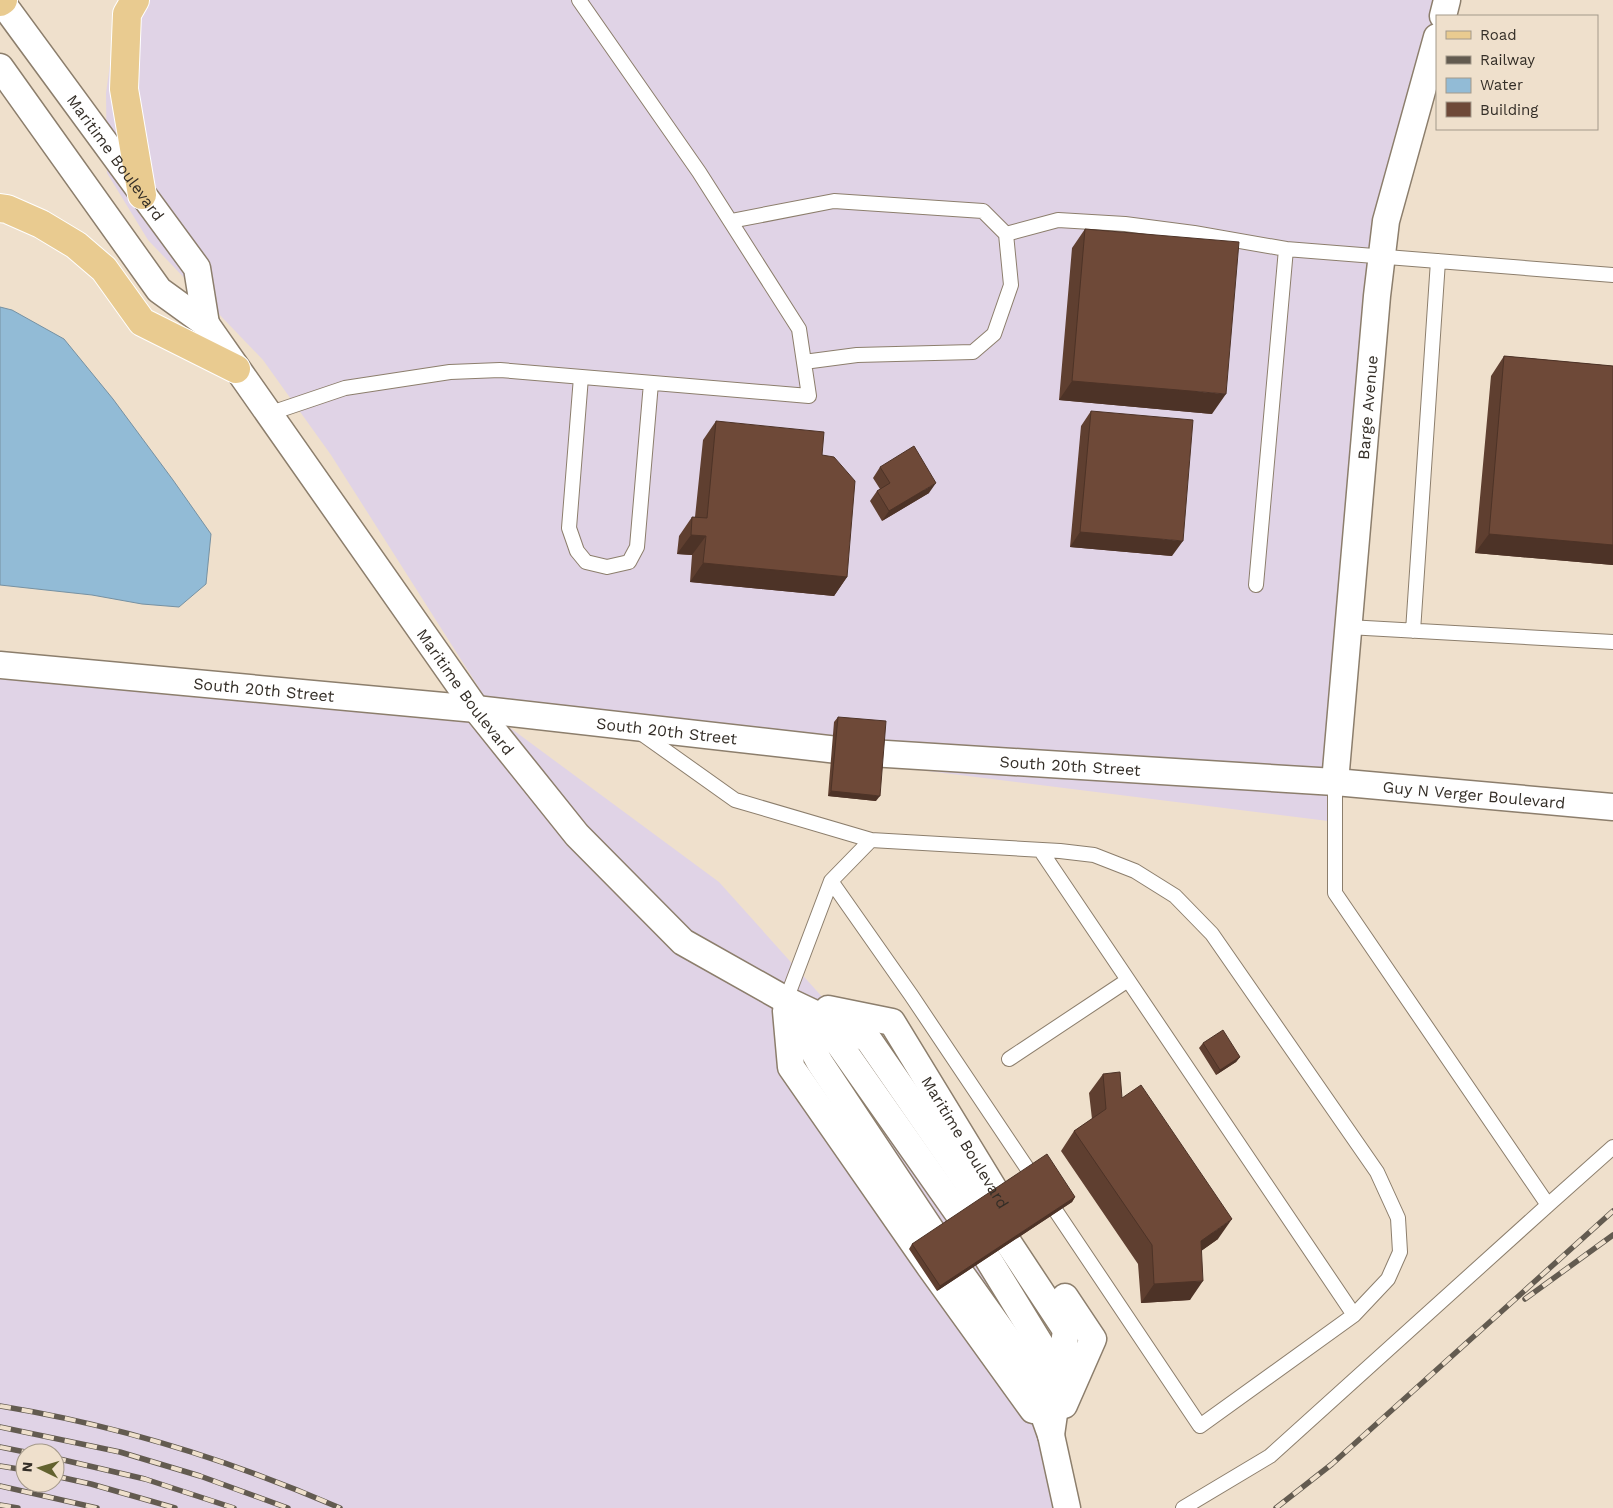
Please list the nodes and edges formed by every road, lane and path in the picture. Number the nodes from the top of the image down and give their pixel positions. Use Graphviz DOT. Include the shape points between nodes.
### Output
graph roads {
  1 [pos="134,0"];
  2 [pos="579,0"];
  3 [pos="1447,0"];
  4 [pos="1,1"];
  5 [pos="1443,15"];
  6 [pos="1436,41"];
  7 [pos="0,67"];
  8 [pos="142,195"];
  9 [pos="0,208"];
  10 [pos="731,221"];
  11 [pos="1006,234"];
  12 [pos="1286,250"];
  13 [pos="1382,256"];
  14 [pos="1438,261"];
  15 [pos="1613,275"];
  16 [pos="206,324"];
  17 [pos="804,362"];
  18 [pos="236,369"];
  19 [pos="581,377"];
  20 [pos="651,383"];
  21 [pos="268,414"];
  22 [pos="1256,585"];
  23 [pos="1348,628"];
  24 [pos="1414,631"];
  25 [pos="1613,642"];
  26 [pos="0,665"];
  27 [pos="476,709"];
  28 [pos="630,726"];
  29 [pos="1335,782"];
  30 [pos="1613,807"];
  31 [pos="871,840"];
  32 [pos="1041,851"];
  33 [pos="831,882"];
  34 [pos="1128,980"];
  35 [pos="786,1000"];
  36 [pos="1009,1059"];
  37 [pos="1613,1147"];
  38 [pos="1548,1205"];
  39 [pos="1354,1315"];
  40 [pos="1051,1435"];
  41 [pos="1067,1508"];
  42 [pos="1183,1508"];
  1 -- 8 [label="main road" via="127,14 124,89"];
  2 -- 10 [label="lane"];
  3 -- 5 [label="street"];
  4 -- 8 [label="street, Maritime Boulevard"];
  6 -- 13 [label="street, Barge Avenue" via="1386,221"];
  7 -- 16 [label="street, Maritime Boulevard" via="159,290"];
  8 -- 16 [label="street, Maritime Boulevard" via="197,268"];
  9 -- 18 [label="main road" via="41,224 76,245 104,269 142,322"];
  10 -- 11 [label="lane" via="834,201 983,211"];
  10 -- 17 [label="lane" via="799,329"];
  11 -- 12 [label="lane" via="1058,220 1126,224"];
  11 -- 17 [label="lane" via="1011,285 994,334 973,352 858,355"];
  12 -- 13 [label="lane"];
  12 -- 22 [label="lane"];
  13 -- 14 [label="lane"];
  13 -- 23 [label="street, Barge Avenue"];
  14 -- 15 [label="lane"];
  14 -- 24 [label="lane"];
  16 -- 18 [label="street, Maritime Boulevard"];
  17 -- 20 [label="lane" via="809,396"];
  18 -- 21 [label="street, Maritime Boulevard"];
  19 -- 20 [label="lane"];
  19 -- 20 [label="lane" via="569,528 577,551 586,562 607,568 629,562 637,548"];
  19 -- 21 [label="lane" via="500,370 450,372 345,388"];
  21 -- 27 [label="street, Maritime Boulevard"];
  23 -- 24 [label="lane"];
  23 -- 29 [label="street, Barge Avenue"];
  24 -- 25 [label="lane"];
  26 -- 27 [label="street, South 20th Street"];
  27 -- 28 [label="street, South 20th Street"];
  27 -- 35 [label="street, Maritime Boulevard" via="577,835 682,942"];
  28 -- 29 [label="street, South 20th Street" via="856,752"];
  28 -- 31 [label="lane" via="735,800"];
  29 -- 30 [label="street, Guy N Verger Boulevard"];
  29 -- 38 [label="lane" via="1335,892"];
  31 -- 32 [label="lane"];
  31 -- 33 [label="lane"];
  32 -- 34 [label="lane"];
  32 -- 39 [label="lane" via="1094,855 1135,871 1175,896 1212,934 1377,1172 1398,1218 1400,1252 1388,1279"];
  33 -- 35 [label="lane"];
  33 -- 39 [label="lane" via="911,995 1200,1426"];
  34 -- 36 [label="lane"];
  34 -- 39 [label="lane"];
  35 -- 40 [label="street, Maritime Boulevard" via="831,1080 947,1254 1026,1365"];
  35 -- 40 [label="street, Maritime Boulevard" via="868,1039 1066,1330"];
  37 -- 38 [label="lane"];
  38 -- 42 [label="lane" via="1270,1456"];
  40 -- 41 [label="street, Maritime Boulevard"];
}
